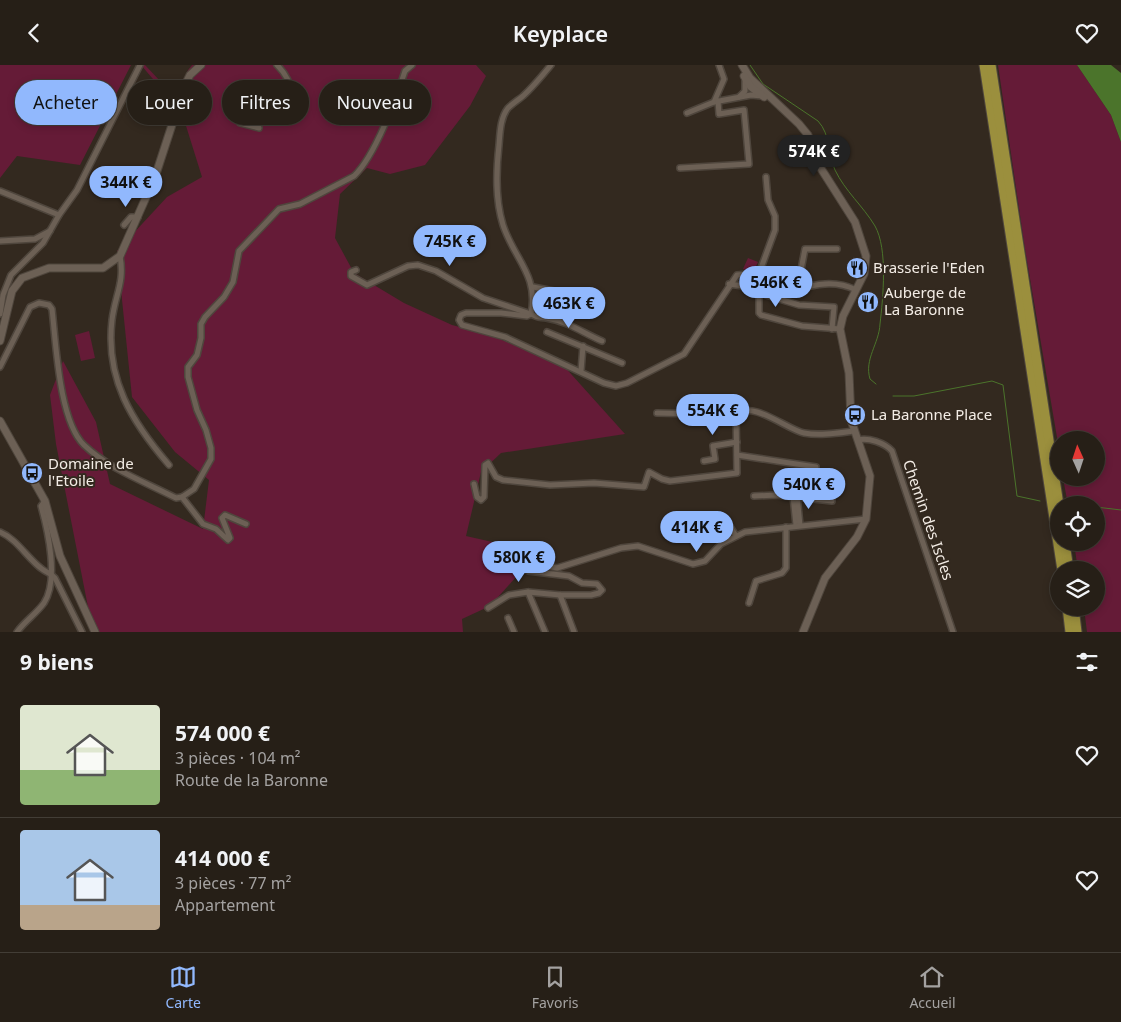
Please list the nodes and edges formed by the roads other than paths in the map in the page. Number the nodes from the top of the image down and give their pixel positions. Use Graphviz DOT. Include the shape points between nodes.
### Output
graph roads {
  1 [pos="140,65"];
  2 [pos="201,65"];
  3 [pos="277,65"];
  4 [pos="412,65"];
  5 [pos="551,65"];
  6 [pos="719,65"];
  7 [pos="741,65"];
  8 [pos="984,65"];
  9 [pos="991,65"];
  10 [pos="750,87"];
  11 [pos="765,95"];
  12 [pos="716,102"];
  13 [pos="687,113"];
  14 [pos="259,128"];
  15 [pos="680,168"];
  16 [pos="766,177"];
  17 [pos="0,191"];
  18 [pos="59,215"];
  19 [pos="138,217"];
  20 [pos="124,225"];
  21 [pos="50,231"];
  22 [pos="0,241"];
  23 [pos="837,249"];
  24 [pos="120,256"];
  25 [pos="356,269"];
  26 [pos="757,279"];
  27 [pos="729,284"];
  28 [pos="533,287"];
  29 [pos="800,287"];
  30 [pos="856,290"];
  31 [pos="766,295"];
  32 [pos="601,300"];
  33 [pos="0,314"];
  34 [pos="531,314"];
  35 [pos="836,329"];
  36 [pos="547,332"];
  37 [pos="0,341"];
  38 [pos="602,341"];
  39 [pos="583,346"];
  40 [pos="622,363"];
  41 [pos="0,367"];
  42 [pos="580,371"];
  43 [pos="658,413"];
  44 [pos="737,414"];
  45 [pos="0,421"];
  46 [pos="854,431"];
  47 [pos="858,440"];
  48 [pos="736,441"];
  49 [pos="737,455"];
  50 [pos="704,461"];
  51 [pos="169,465"];
  52 [pos="816,467"];
  53 [pos="474,484"];
  54 [pos="754,496"];
  55 [pos="795,496"];
  56 [pos="1058,496"];
  57 [pos="182,497"];
  58 [pos="45,501"];
  59 [pos="832,501"];
  60 [pos="866,519"];
  61 [pos="246,524"];
  62 [pos="798,525"];
  63 [pos="786,527"];
  64 [pos="703,529"];
  65 [pos="0,532"];
  66 [pos="736,536"];
  67 [pos="1061,561"];
  68 [pos="50,573"];
  69 [pos="528,591"];
  70 [pos="560,595"];
  71 [pos="749,603"];
  72 [pos="488,607"];
  73 [pos="1067,616"];
  74 [pos="1075,616"];
  75 [pos="508,618"];
  76 [pos="17,632"];
  77 [pos="82,632"];
  78 [pos="95,632"];
  79 [pos="514,632"];
  80 [pos="544,632"];
  81 [pos="574,632"];
  82 [pos="803,632"];
  83 [pos="953,632"];
  84 [pos="1070,632"];
  85 [pos="1077,632"];
  1 -- 18 [label="street" via="77,190"];
  2 -- 19 [label="main road" via="185,85"];
  3 -- 14 [label="street" via="288,77 289,98 269,115 241,118 240,123"];
  4 -- 57 [label="street" via="405,71 361,169 354,176 300,204 279,209 239,251 233,282 205,317 198,355 188,367 197,410 211,448 211,459 194,489"];
  5 -- 28 [label="street" via="539,81 508,108 503,118 496,182 504,228"];
  6 -- 12 [label="street" via="724,79"];
  7 -- 10 [label="main road"];
  8 -- 67 [label="highway"];
  9 -- 56 [label="highway"];
  10 -- 11 [label="main road"];
  10 -- 11 [label="street"];
  10 -- 12 [label="street" via="739,97"];
  11 -- 30 [label="main road" via="808,135 820,167 860,234 866,266"];
  12 -- 13 [label="street"];
  12 -- 15 [label="street" via="720,114 744,110 749,164"];
  16 -- 26 [label="street" via="776,230"];
  17 -- 18 [label="street"];
  18 -- 21 [label="street"];
  19 -- 20 [label="street" via="131,217"];
  19 -- 24 [label="main road"];
  21 -- 22 [label="street" via="35,239"];
  21 -- 33 [label="street" via="43,243 11,275"];
  23 -- 29 [label="street" via="805,249"];
  24 -- 37 [label="main road" via="103,268 49,269 22,278 12,291"];
  24 -- 51 [label="street" via="123,272 112,318 112,357 134,421"];
  25 -- 34 [label="street" via="351,272 352,276 368,285 408,266 418,265 436,271 483,298"];
  26 -- 27 [label="street" via="742,274"];
  26 -- 29 [label="street" via="786,292"];
  27 -- 35 [label="street" via="759,291 761,315 802,326"];
  27 -- 42 [label="street" via="684,354 677,359 616,386"];
  28 -- 32 [label="street"];
  28 -- 34 [label="street"];
  29 -- 30 [label="street" via="839,284"];
  30 -- 35 [label="main road"];
  31 -- 35 [label="street" via="799,305 834,307"];
  34 -- 38 [label="street" via="579,328"];
  34 -- 42 [label="street" via="466,313 460,315 459,320 462,325 505,337"];
  35 -- 46 [label="main road" via="849,373 850,414"];
  36 -- 39 [label="street"];
  39 -- 40 [label="street"];
  39 -- 42 [label="street"];
  41 -- 57 [label="street" via="30,307 39,303 49,305 66,405 82,443 108,463 176,498"];
  43 -- 44 [label="street" via="732,411"];
  44 -- 46 [label="street" via="743,411 768,415 802,433"];
  44 -- 48 [label="street"];
  45 -- 58 [label="main road"];
  46 -- 47 [label="main road"];
  47 -- 60 [label="main road" via="870,476"];
  47 -- 83 [label="street, Chemin des Iscles" via="868,439 892,451"];
  48 -- 49 [label="street"];
  48 -- 50 [label="street" via="713,446 715,459"];
  49 -- 52 [label="street"];
  49 -- 53 [label="street" via="737,473 670,481 649,472 644,487 594,483 550,485 502,480 496,477 488,463 485,465 484,497 481,500"];
  54 -- 55 [label="street"];
  55 -- 59 [label="street"];
  55 -- 62 [label="street"];
  57 -- 61 [label="street" via="203,523 228,540 222,518 225,515"];
  58 -- 68 [label="street" via="41,506 47,528"];
  58 -- 78 [label="main road" via="62,563"];
  60 -- 62 [label="street"];
  60 -- 82 [label="main road" via="857,537 824,579"];
  62 -- 63 [label="street"];
  63 -- 66 [label="street"];
  63 -- 71 [label="street" via="786,568 782,573 754,583"];
  64 -- 66 [label="street" via="707,523 725,518"];
  65 -- 68 [label="street" via="43,571"];
  66 -- 70 [label="street" via="721,544 705,561 693,564 638,546 621,548 557,568 527,564 528,571 569,576 582,583 596,584 602,590 590,595"];
  68 -- 76 [label="street" via="46,599"];
  68 -- 77 [label="street"];
  69 -- 70 [label="street"];
  69 -- 72 [label="street" via="509,595"];
  69 -- 80 [label="street"];
  70 -- 81 [label="street"];
  73 -- 84 [label="highway"];
  74 -- 85 [label="highway"];
  75 -- 79 [label="street"];
}
